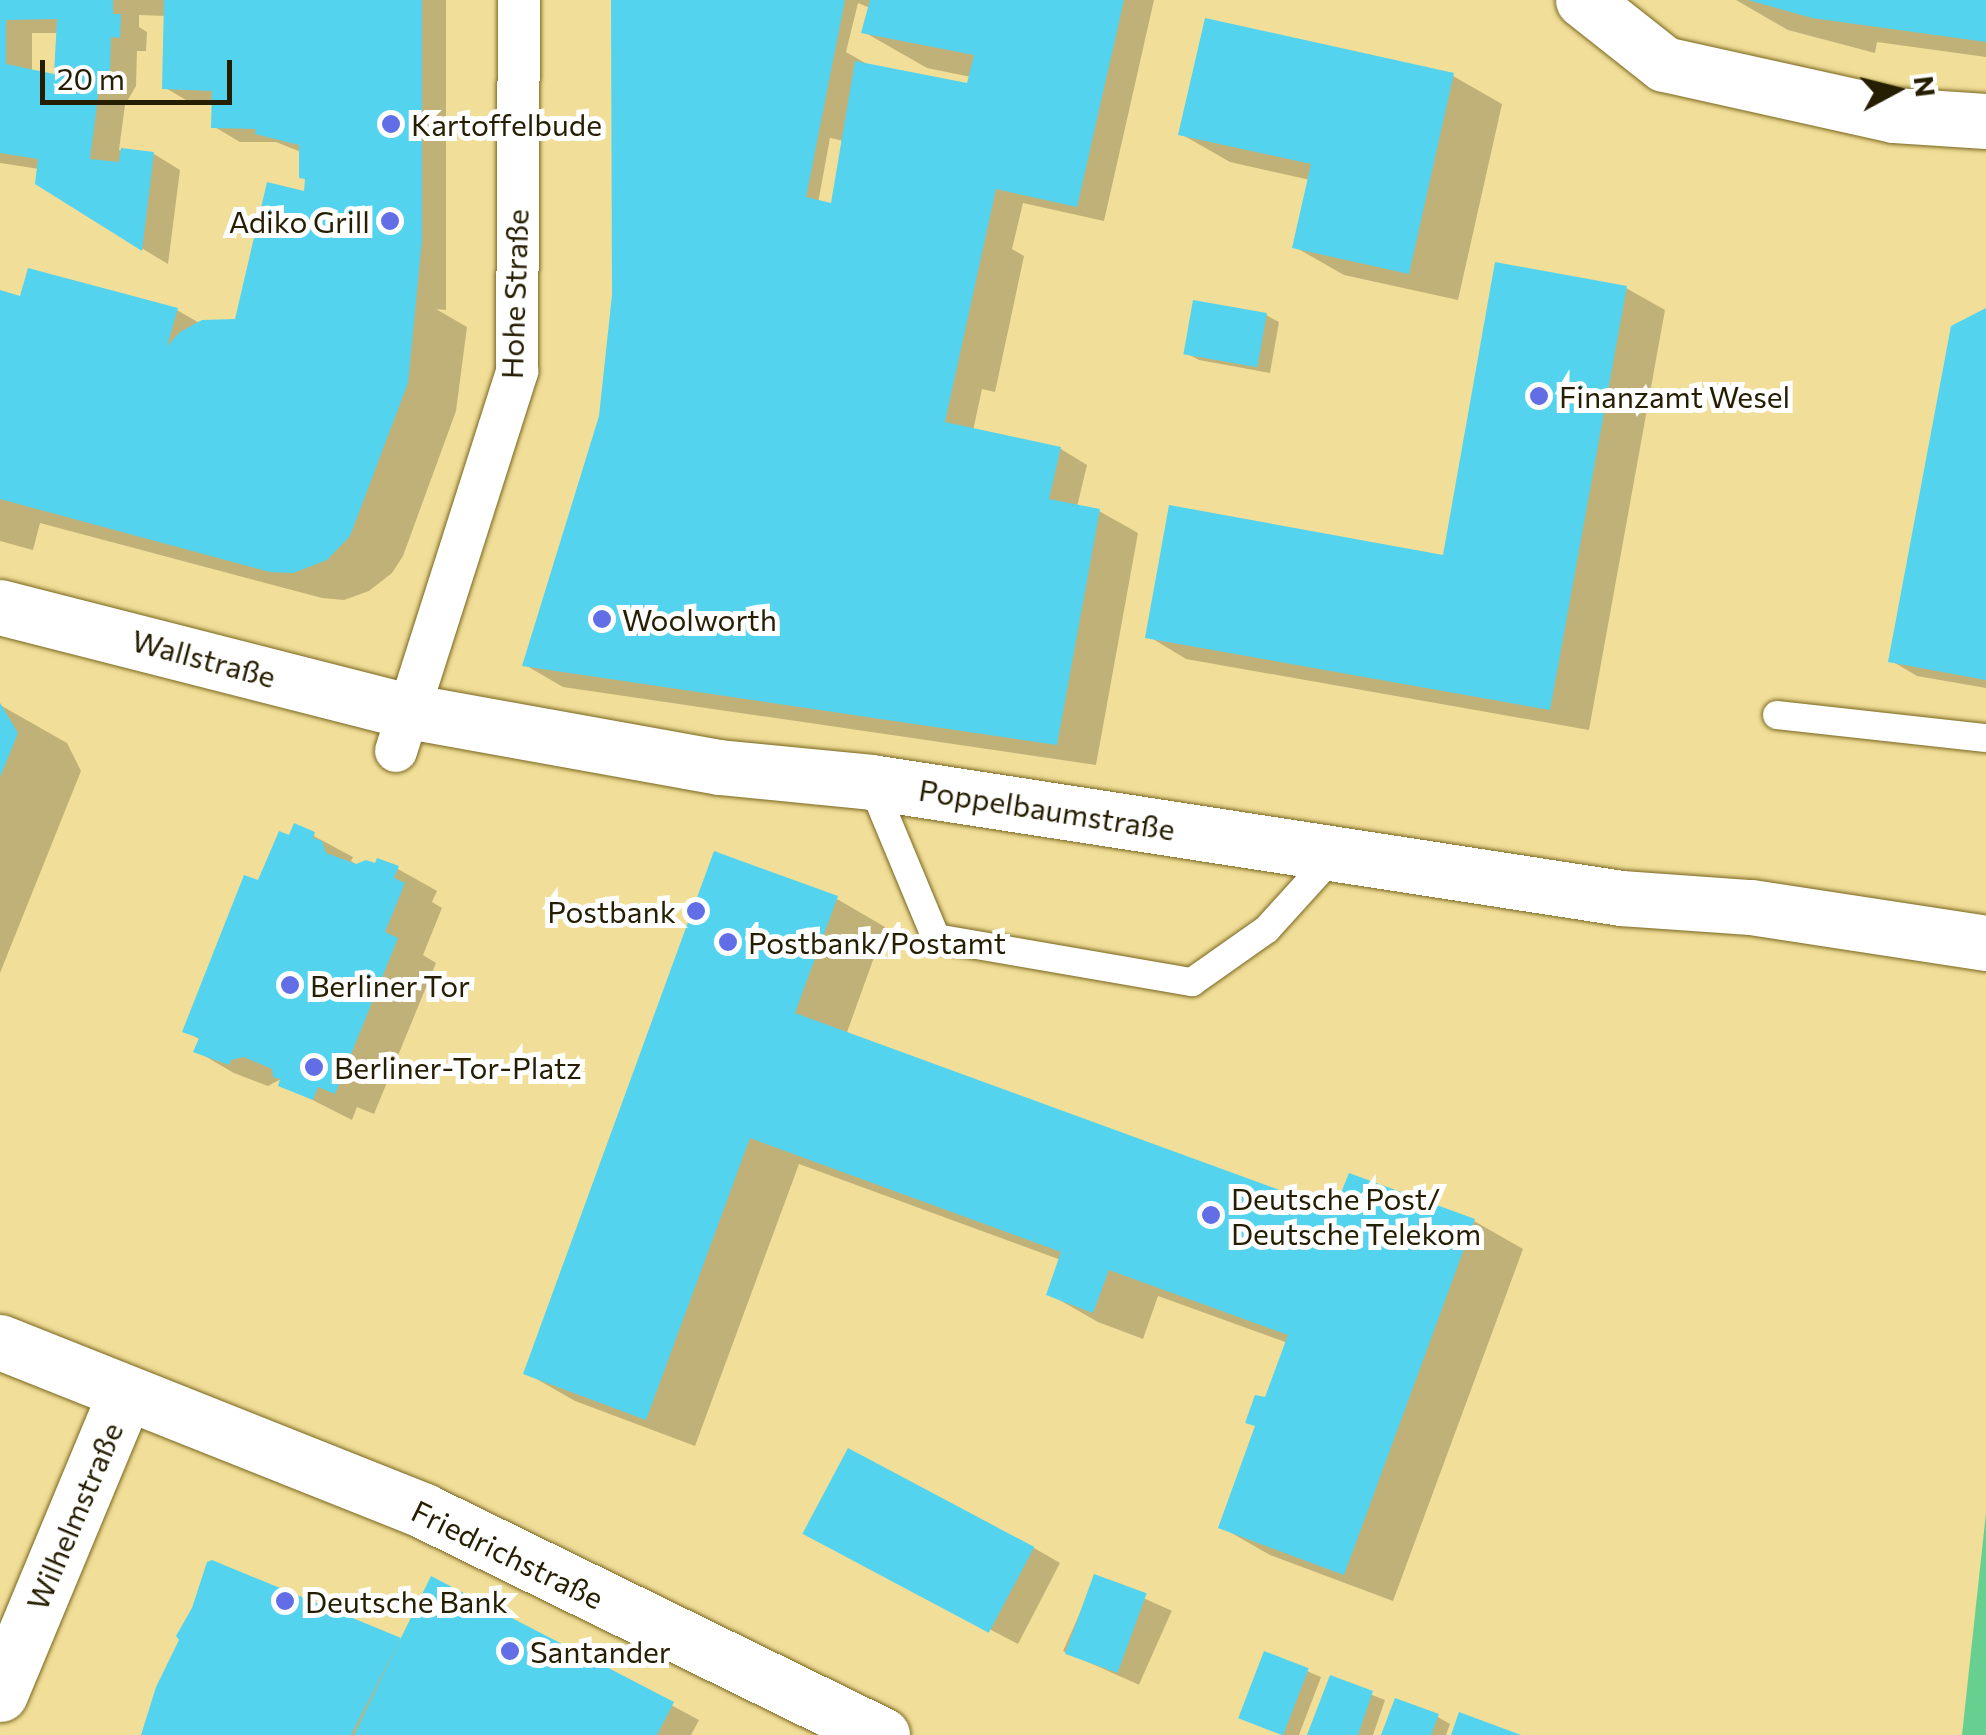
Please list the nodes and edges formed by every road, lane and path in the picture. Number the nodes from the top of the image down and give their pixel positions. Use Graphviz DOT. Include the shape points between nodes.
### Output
graph roads {
  1 [pos="519,0"];
  2 [pos="1584,0"];
  3 [pos="1986,121"];
  4 [pos="0,607"];
  5 [pos="1777,715"];
  6 [pos="402,731"];
  7 [pos="1986,738"];
  8 [pos="871,782"];
  9 [pos="1338,851"];
  10 [pos="1986,943"];
  11 [pos="0,1342"];
  12 [pos="125,1394"];
  13 [pos="0,1694"];
  14 [pos="882,1735"];
  1 -- 6 [label="street, Hohe Straße" via="517,371"];
  2 -- 3 [label="street" via="1664,64 1894,115"];
  4 -- 6 [label="street, Wallstraße"];
  5 -- 7 [label="lane"];
  6 -- 8 [label="street, Poppelbaumstraße"];
  8 -- 9 [label="street, Poppelbaumstraße"];
  8 -- 9 [label="lane" via="936,938 1192,982 1267,928"];
  9 -- 10 [label="street, Poppelbaumstraße" via="1620,898 1751,907"];
  11 -- 12 [label="street, Friedrichstraße"];
  12 -- 13 [label="street, Wilhelmstraße"];
  12 -- 14 [label="street, Friedrichstraße" via="424,1512"];
}
